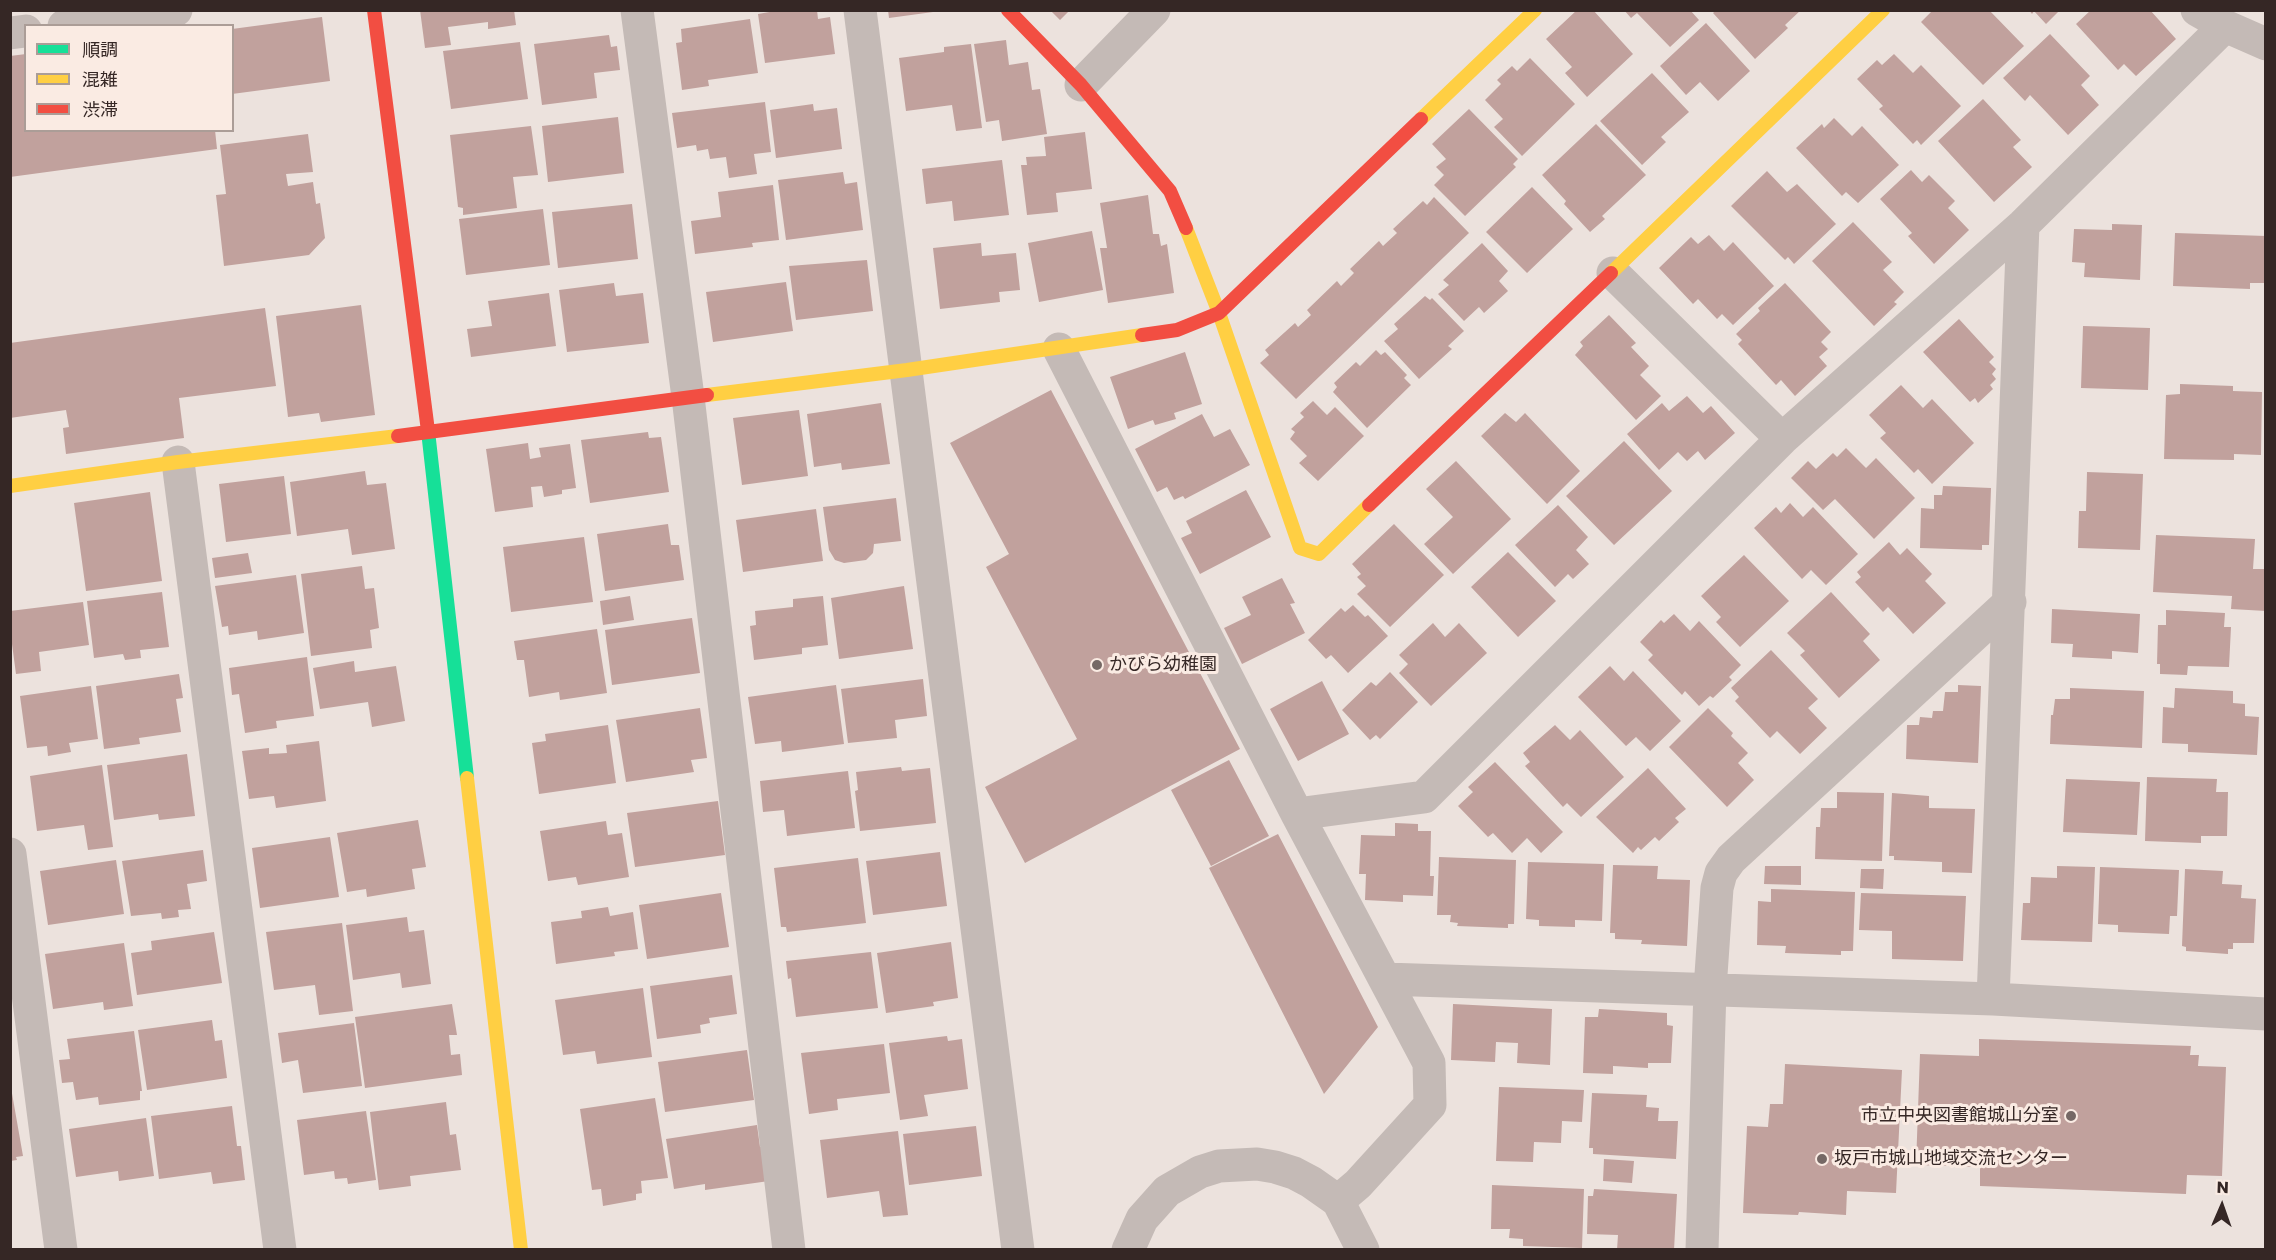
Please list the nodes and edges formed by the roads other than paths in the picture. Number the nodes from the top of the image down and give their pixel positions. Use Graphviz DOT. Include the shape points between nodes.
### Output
graph roads {
  1 [pos="374,10"];
  2 [pos="637,10"];
  3 [pos="861,10"];
  4 [pos="1008,10"];
  5 [pos="1154,10"];
  6 [pos="1535,10"];
  7 [pos="1883,10"];
  8 [pos="2197,10"];
  9 [pos="157,12"];
  10 [pos="77,24"];
  11 [pos="2225,26"];
  12 [pos="2265,44"];
  13 [pos="1081,85"];
  14 [pos="2023,225"];
  15 [pos="1613,273"];
  16 [pos="1219,313"];
  17 [pos="1059,349"];
  18 [pos="907,370"];
  19 [pos="688,397"];
  20 [pos="428,434"];
  21 [pos="1782,439"];
  22 [pos="178,462"];
  23 [pos="10,486"];
  24 [pos="2010,602"];
  25 [pos="1297,814"];
  26 [pos="10,854"];
  27 [pos="1385,979"];
  28 [pos="1710,989"];
  29 [pos="1993,999"];
  30 [pos="2265,1014"];
  31 [pos="1338,1201"];
  32 [pos="62,1250"];
  33 [pos="280,1250"];
  34 [pos="521,1250"];
  35 [pos="789,1250"];
  36 [pos="1018,1250"];
  37 [pos="1128,1250"];
  38 [pos="1363,1250"];
  39 [pos="1702,1250"];
  1 -- 20 [label="street"];
  2 -- 19 [label="street"];
  3 -- 18 [label="street"];
  4 -- 13 [label="street"];
  5 -- 13 [label="street"];
  6 -- 16 [label="street"];
  7 -- 15 [label="street"];
  8 -- 11 [label="street"];
  9 -- 10 [label="street"];
  11 -- 12 [label="street"];
  11 -- 14 [label="street"];
  13 -- 16 [label="street" via="1170,191"];
  14 -- 21 [label="street"];
  14 -- 24 [label="street"];
  15 -- 16 [label="street" via="1319,554 1300,548"];
  15 -- 21 [label="street"];
  16 -- 17 [label="street" via="1178,330"];
  17 -- 18 [label="street"];
  17 -- 25 [label="street"];
  18 -- 19 [label="street"];
  18 -- 36 [label="street"];
  19 -- 20 [label="street"];
  19 -- 35 [label="street"];
  20 -- 22 [label="street"];
  20 -- 34 [label="street"];
  21 -- 25 [label="street" via="1424,797"];
  22 -- 23 [label="street"];
  22 -- 33 [label="street"];
  24 -- 28 [label="street" via="1726,866 1717,888"];
  24 -- 29 [label="street"];
  25 -- 27 [label="street"];
  26 -- 32 [label="street"];
  27 -- 28 [label="street"];
  27 -- 31 [label="street" via="1429,1063 1430,1106"];
  28 -- 29 [label="street"];
  28 -- 39 [label="street"];
  29 -- 30 [label="street"];
  31 -- 37 [label="street" via="1311,1182 1275,1167 1219,1166 1167,1191 1142,1219"];
  31 -- 38 [label="street"];
}
